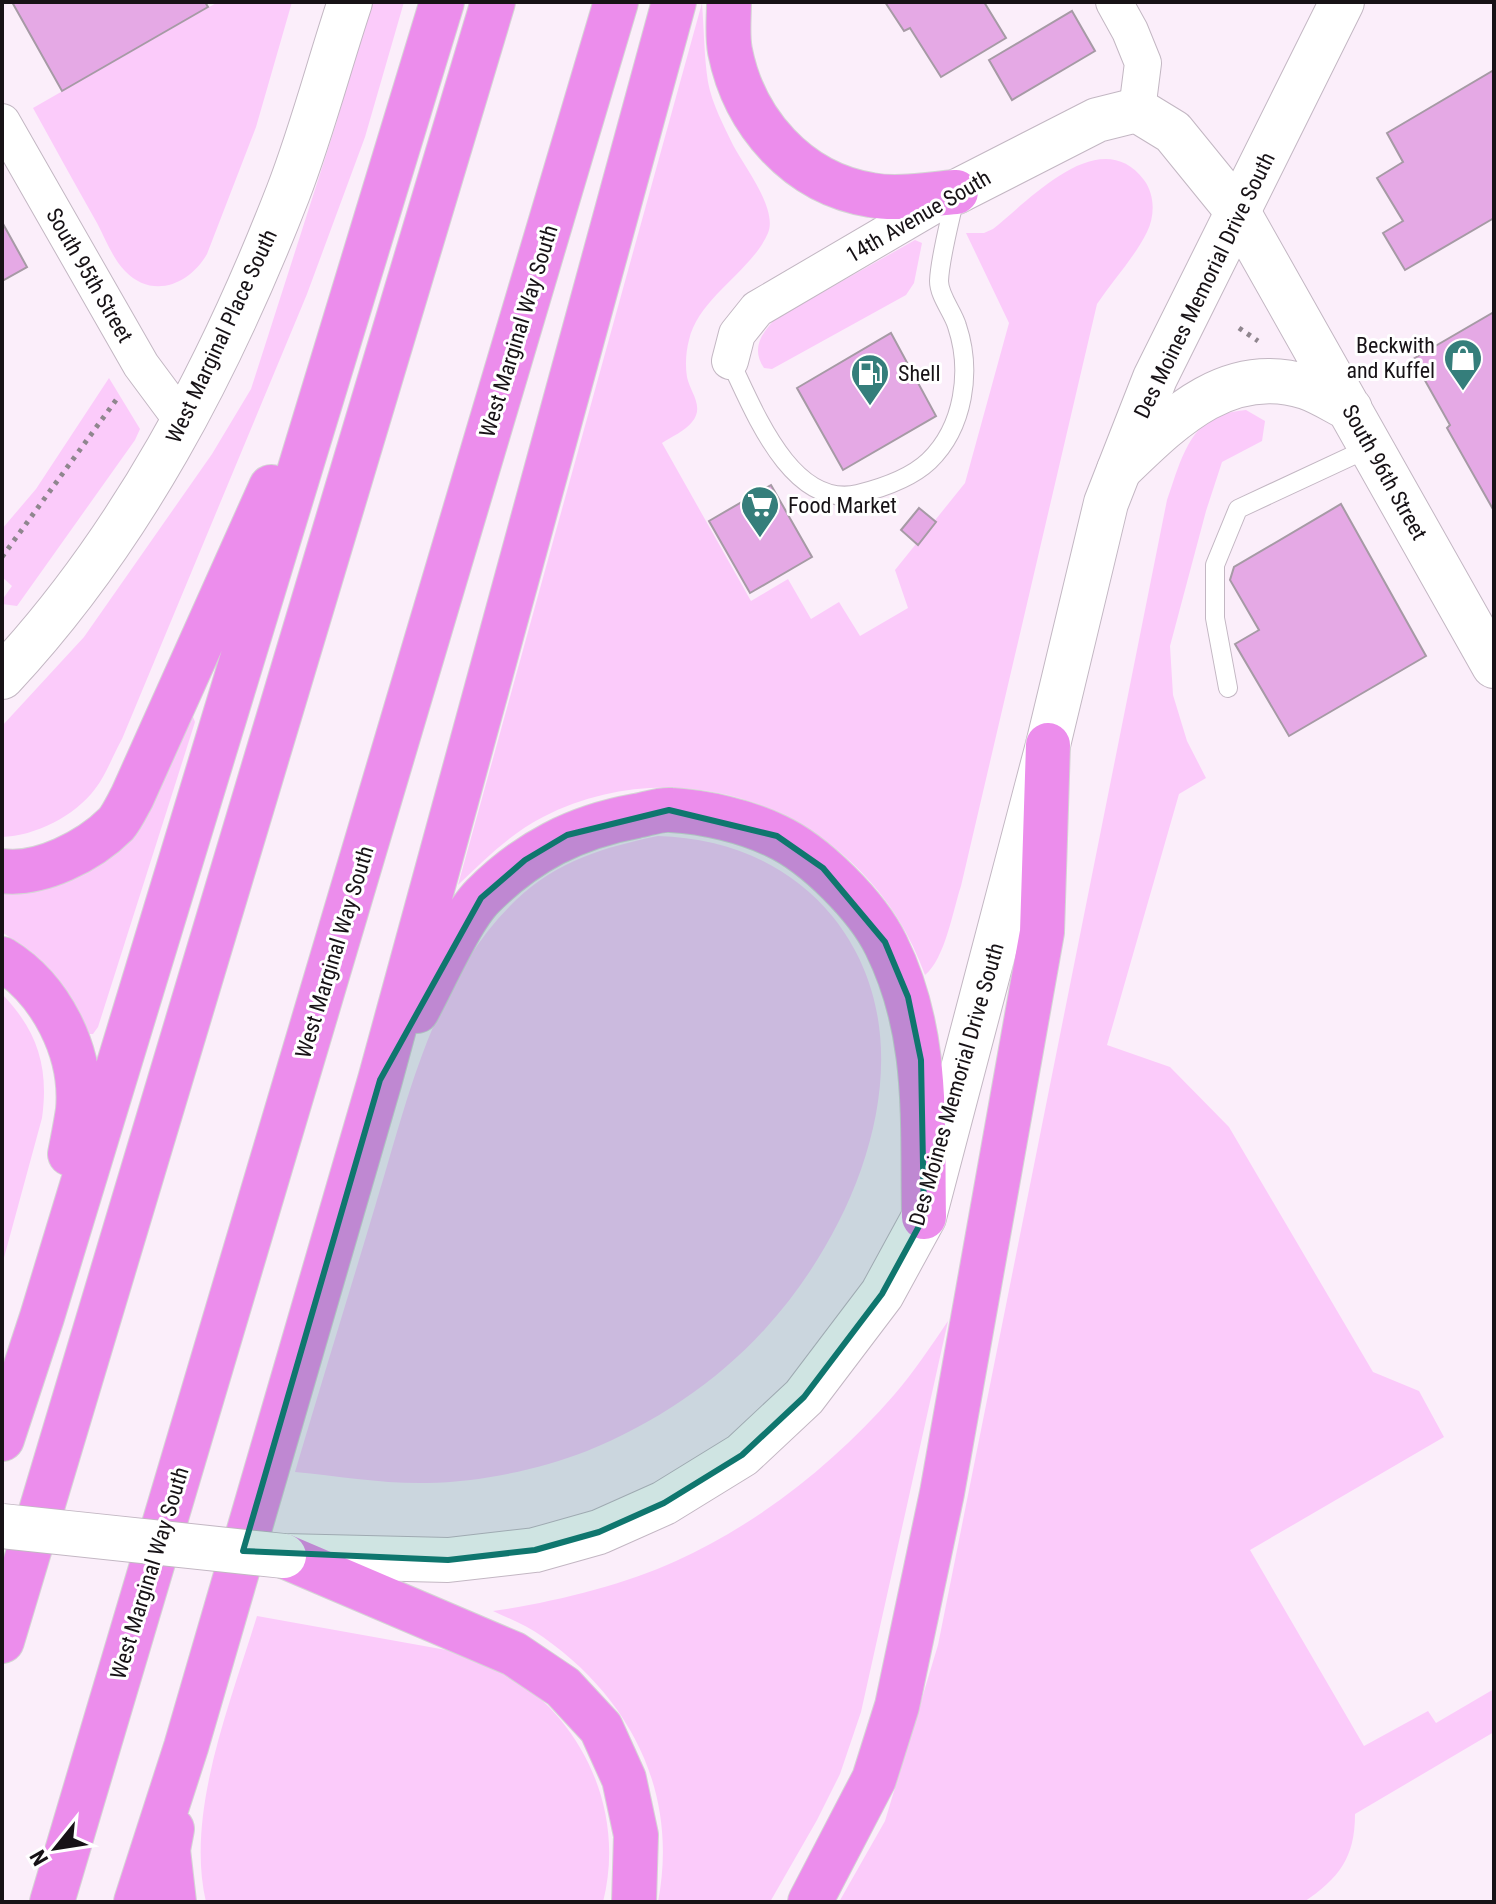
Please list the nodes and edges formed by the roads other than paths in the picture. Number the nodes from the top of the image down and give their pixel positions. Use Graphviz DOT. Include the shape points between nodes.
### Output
graph roads {
  1 [pos="350,2"];
  2 [pos="442,2"];
  3 [pos="493,2"];
  4 [pos="616,2"];
  5 [pos="674,2"];
  6 [pos="729,2"];
  7 [pos="1114,2"];
  8 [pos="1342,2"];
  9 [pos="1137,110"];
  10 [pos="2,122"];
  11 [pos="956,192"];
  12 [pos="1238,212"];
  13 [pos="349,313"];
  14 [pos="730,361"];
  15 [pos="1350,409"];
  16 [pos="184,423"];
  17 [pos="1371,447"];
  18 [pos="1119,470"];
  19 [pos="1494,666"];
  20 [pos="2,677"];
  21 [pos="1228,688"];
  22 [pos="1048,745"];
  23 [pos="2,871"];
  24 [pos="2,959"];
  25 [pos="380,1080"];
  26 [pos="924,1217"];
  27 [pos="42,1317"];
  28 [pos="2,1439"];
  29 [pos="2,1526"];
  30 [pos="284,1556"];
  31 [pos="2,1641"];
  32 [pos="186,1747"];
  33 [pos="52,1902"];
  34 [pos="136,1902"];
  35 [pos="174,1902"];
  36 [pos="634,1902"];
  37 [pos="810,1902"];
  1 -- 16 [label="main road, West Marginal Place South" via="289,191"];
  2 -- 13 [label="highway"];
  3 -- 31 [label="highway"];
  4 -- 33 [label="highway, West Marginal Way South"];
  5 -- 25 [label="highway"];
  6 -- 11 [label="highway" via="730,48 741,89 756,121 807,170 871,195"];
  7 -- 9 [label="street" via="1143,63"];
  8 -- 12 [label="main road, Des Moines Memorial Drive South"];
  9 -- 11 [label="main road, 14th Avenue South" via="1097,120"];
  9 -- 12 [label="main road, South 96th Street" via="1173,132"];
  10 -- 16 [label="street, South 95th Street" via="141,365"];
  11 -- 14 [label="street, 14th Avenue South" via="757,309 737,334"];
  11 -- 14 [label="lane" via="939,284 958,327 965,374 959,410 945,442 927,463 887,487 850,496 826,494 804,482 779,454"];
  12 -- 15 [label="main road, South 96th Street"];
  12 -- 18 [label="main road, Des Moines Memorial Drive South" via="1155,378"];
  13 -- 23 [label="highway" via="117,823 85,848 44,867"];
  13 -- 27 [label="highway"];
  15 -- 17 [label="main road, South 96th Street"];
  15 -- 18 [label="main road" via="1308,388 1262,380 1249,383 1175,417"];
  16 -- 20 [label="main road, West Marginal Place South" via="89,572"];
  17 -- 19 [label="main road, South 96th Street"];
  17 -- 21 [label="lane" via="1238,509 1215,565 1215,618"];
  18 -- 22 [label="main road, Des Moines Memorial Drive South" via="1106,503"];
  22 -- 26 [label="main road, Des Moines Memorial Drive South"];
  22 -- 37 [label="highway" via="1042,932 942,1493 897,1706 879,1765"];
  24 -- 27 [label="highway" via="41,993 60,1022 75,1064 78,1107"];
  25 -- 26 [label="highway" via="481,898 525,860 567,835 623,818 669,810 719,817 777,836 823,868 853,897 885,942 908,997 921,1060"];
  25 -- 32 [label="highway"];
  26 -- 30 [label="main road, Des Moines Memorial Drive South" via="882,1294 804,1397 742,1455 664,1503 599,1532 535,1550 448,1560"];
  27 -- 28 [label="highway"];
  29 -- 30 [label="main road, Des Moines Memorial Drive South, bridge"];
  30 -- 36 [label="highway" via="514,1654 563,1687 601,1728 624,1779 636,1835"];
  32 -- 34 [label="highway"];
  32 -- 35 [label="highway" via="168,1850"];
}
